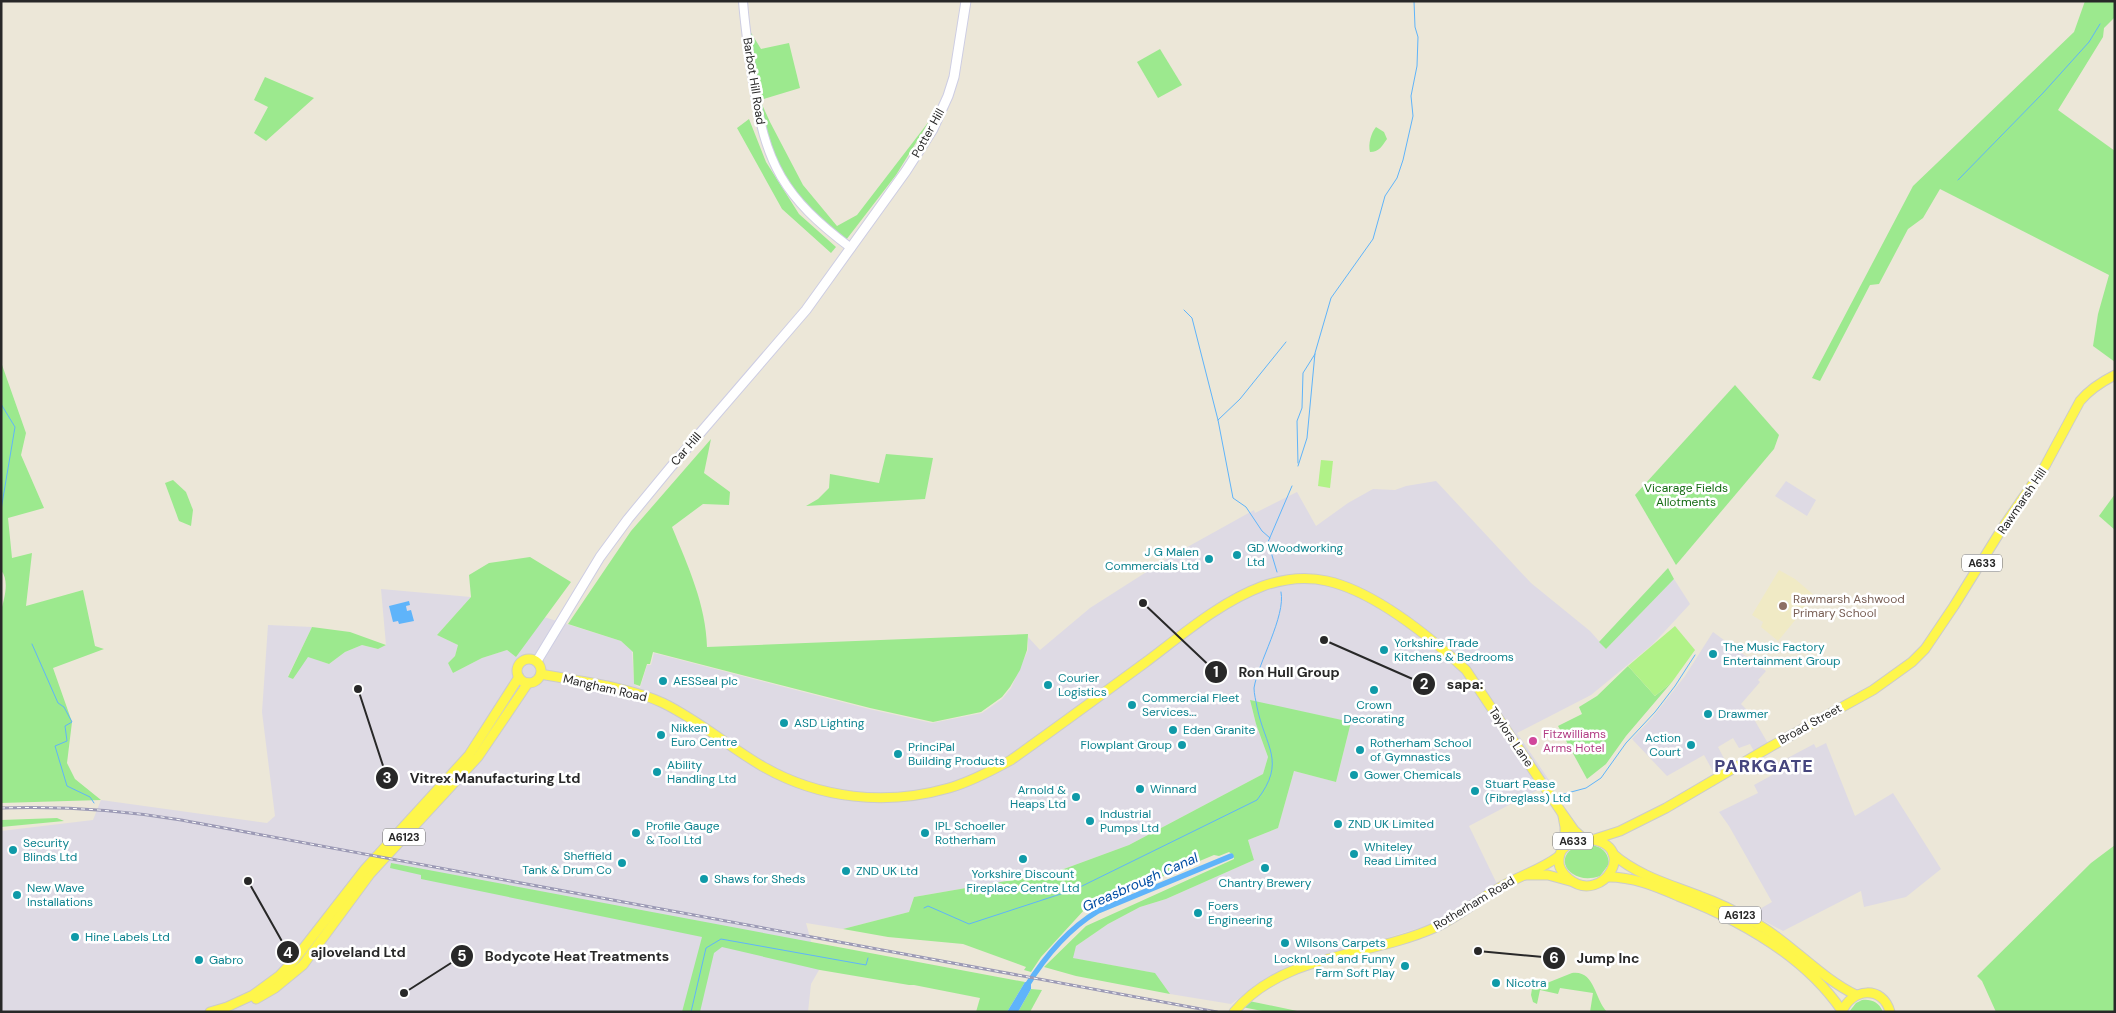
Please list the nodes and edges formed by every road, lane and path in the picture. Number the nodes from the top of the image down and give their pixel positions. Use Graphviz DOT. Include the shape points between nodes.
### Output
graph roads {
  1 [pos="744,1"];
  2 [pos="966,1"];
  3 [pos="851,248"];
  4 [pos="2115,375"];
  5 [pos="1386,608"];
  6 [pos="536,661"];
  7 [pos="541,674"];
  8 [pos="1895,675"];
  9 [pos="519,677"];
  10 [pos="528,683"];
  11 [pos="1562,813"];
  12 [pos="1620,831"];
  13 [pos="1584,839"];
  14 [pos="1595,839"];
  15 [pos="1565,846"];
  16 [pos="1612,852"];
  17 [pos="1559,856"];
  18 [pos="1524,875"];
  19 [pos="1608,877"];
  20 [pos="1573,882"];
  21 [pos="319,940"];
  22 [pos="295,959"];
  23 [pos="273,985"];
  24 [pos="1856,995"];
  25 [pos="210,1012"];
  26 [pos="224,1012"];
  27 [pos="1234,1012"];
  28 [pos="1842,1012"];
  29 [pos="1890,1012"];
  1 -- 3 [label="street, Barbot Hill Road" via="758,117 772,158 783,181 807,211"];
  2 -- 3 [label="main road, Potter Hill" via="954,77 933,129"];
  3 -- 6 [label="main road, Car Hill" via="806,310 628,519 600,557"];
  4 -- 8 [label="main road, Rawmarsh Hill / A633" via="2087,392 2046,466 1925,649"];
  5 -- 7 [label="main road, Mangham Road" via="1350,588 1326,581 1281,581 1263,587 1201,622 1011,760 950,788 885,798 847,796 794,782 761,766 662,702 635,693"];
  5 -- 11 [label="main road, Taylors Lane" via="1466,670"];
  6 -- 7 [label="main road" via="541,667"];
  6 -- 9 [label="main road, A6123" via="520,662 517,669"];
  7 -- 10 [label="main road, A6123"];
  8 -- 12 [label="main road, Broad Street / A633" via="1666,808"];
  9 -- 10 [label="main road"];
  9 -- 22 [label="main road, A6123" via="469,755 365,869"];
  10 -- 21 [label="main road, A6123" via="478,757 370,874"];
  11 -- 13 [label="main road, Taylors Lane"];
  11 -- 15 [label="main road, Taylors Lane"];
  12 -- 14 [label="main road, Broad Street / A633"];
  12 -- 16 [label="main road, A633" via="1614,839"];
  13 -- 14 [label="main road, A633"];
  13 -- 15 [label="main road, A633"];
  14 -- 16 [label="main road, A633"];
  15 -- 17 [label="main road, A633"];
  16 -- 19 [label="main road, A633" via="1614,867"];
  16 -- 24 [label="main road, A6123" via="1635,870 1704,897 1752,921 1786,942 1838,986"];
  17 -- 18 [label="main road, Rotherham Road / A633"];
  17 -- 20 [label="main road, A633" via="1562,871"];
  18 -- 20 [label="main road, Rotherham Road / A633" via="1548,875"];
  18 -- 27 [label="main road, Rotherham Road / A633" via="1435,928 1320,961 1280,977 1251,994"];
  19 -- 20 [label="main road, A633" via="1595,884"];
  19 -- 28 [label="main road, A6123" via="1644,882 1750,928 1790,957 1831,994"];
  21 -- 22 [label="main road, A6123" via="299,961"];
  21 -- 23 [label="main road, A6123" via="303,965"];
  22 -- 23 [label="main road, A6123"];
  23 -- 25 [label="main road, A6123" via="260,994"];
  23 -- 26 [label="main road, A6123" via="237,1008"];
  24 -- 28 [label="main road"];
  24 -- 29 [label="main road" via="1867,992 1878,995 1886,1001"];
}
